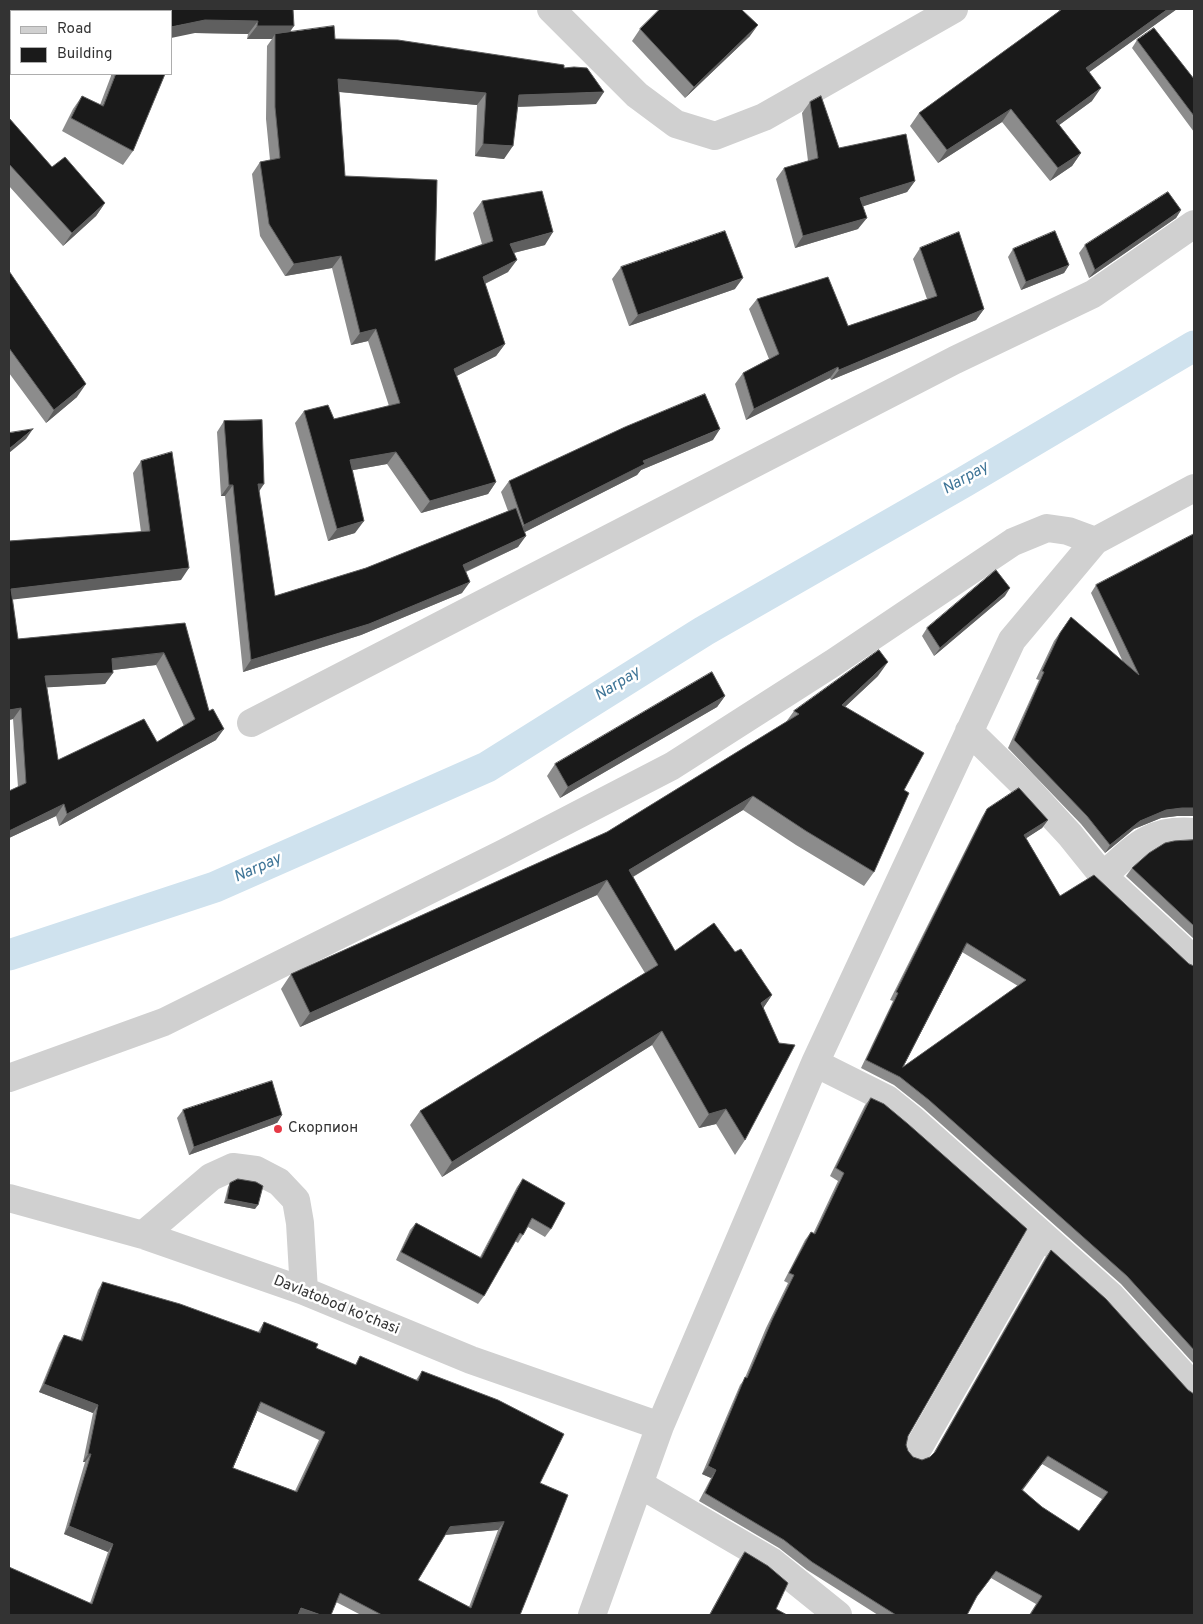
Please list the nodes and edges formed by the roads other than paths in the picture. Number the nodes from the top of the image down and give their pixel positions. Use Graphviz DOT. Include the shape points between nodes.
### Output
graph roads {
  1 [pos="551,9"];
  2 [pos="954,9"];
  3 [pos="1194,224"];
  4 [pos="1194,488"];
  5 [pos="1095,541"];
  6 [pos="251,723"];
  7 [pos="969,731"];
  8 [pos="1194,832"];
  9 [pos="1103,876"];
  10 [pos="1194,960"];
  11 [pos="815,1063"];
  12 [pos="9,1078"];
  13 [pos="9,1198"];
  14 [pos="1041,1234"];
  15 [pos="143,1235"];
  16 [pos="304,1291"];
  17 [pos="1194,1387"];
  18 [pos="660,1426"];
  19 [pos="916,1452"];
  20 [pos="639,1484"];
  21 [pos="592,1615"];
  22 [pos="838,1615"];
  1 -- 2 [label="street" via="637,95 676,124 715,136 764,117"];
  3 -- 6 [label="street" via="1093,294 955,360"];
  4 -- 5 [label="street"];
  5 -- 7 [label="street" via="1012,640"];
  5 -- 12 [label="street" via="1068,531 1047,528 1013,542 672,766 496,858 164,1022"];
  7 -- 9 [label="street" via="1022,783"];
  7 -- 11 [label="street"];
  8 -- 9 [label="street" via="1164,832 1137,845"];
  9 -- 10 [label="street"];
  11 -- 14 [label="street" via="887,1098"];
  11 -- 18 [label="street"];
  13 -- 15 [label="street, Davlatobod ko'chasi"];
  14 -- 17 [label="street" via="1111,1296"];
  14 -- 19 [label="street"];
  15 -- 16 [label="street, Davlatobod ko'chasi"];
  15 -- 16 [label="street" via="211,1177 233,1167 256,1170 279,1182 296,1200"];
  16 -- 18 [label="street, Davlatobod ko'chasi" via="471,1360"];
  18 -- 20 [label="street"];
  20 -- 21 [label="street"];
  20 -- 22 [label="street" via="772,1561"];
}
